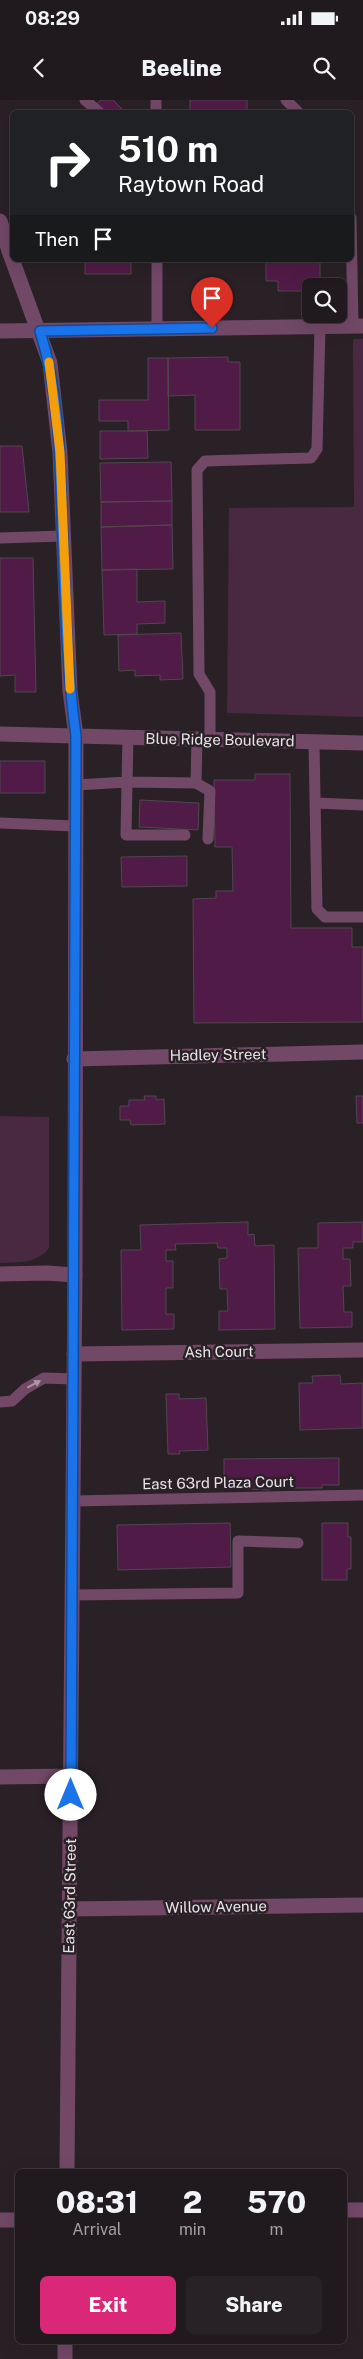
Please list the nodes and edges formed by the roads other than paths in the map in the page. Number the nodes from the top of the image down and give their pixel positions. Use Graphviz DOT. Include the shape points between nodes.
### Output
graph roads {
  1 [pos="85,100"];
  2 [pos="286,100"];
  3 [pos="97,110"];
  4 [pos="296,110"];
  5 [pos="0,221"];
  6 [pos="10,254"];
  7 [pos="13,262"];
  8 [pos="157,262"];
  9 [pos="354,262"];
  10 [pos="358,326"];
  11 [pos="320,327"];
  12 [pos="157,329"];
  13 [pos="0,331"];
  14 [pos="40,331"];
  15 [pos="63,536"];
  16 [pos="0,538"];
  17 [pos="0,734"];
  18 [pos="76,736"];
  19 [pos="128,737"];
  20 [pos="203,739"];
  21 [pos="314,742"];
  22 [pos="363,743"];
  23 [pos="127,782"];
  24 [pos="196,783"];
  25 [pos="76,785"];
  26 [pos="315,803"];
  27 [pos="363,805"];
  28 [pos="0,823"];
  29 [pos="76,826"];
  30 [pos="185,835"];
  31 [pos="208,840"];
  32 [pos="363,918"];
  33 [pos="363,1052"];
  34 [pos="74,1059"];
  35 [pos="0,1274"];
  36 [pos="75,1275"];
  37 [pos="363,1350"];
  38 [pos="74,1354"];
  39 [pos="74,1379"];
  40 [pos="0,1402"];
  41 [pos="363,1495"];
  42 [pos="73,1501"];
  43 [pos="298,1543"];
  44 [pos="72,1595"];
  45 [pos="71,1776"];
  46 [pos="0,1777"];
  47 [pos="363,1905"];
  48 [pos="69,1909"];
  49 [pos="67,2169"];
  50 [pos="347,2210"];
  51 [pos="363,2210"];
  52 [pos="0,2220"];
  53 [pos="15,2220"];
  54 [pos="65,2344"];
  55 [pos="65,2359"];
  1 -- 3 [label="lane"];
  2 -- 4 [label="lane"];
  5 -- 6 [label="street, East 63rd Street"];
  7 -- 14 [label="street, East 63rd Street"];
  8 -- 12 [label="lane"];
  9 -- 10 [label="lane"];
  10 -- 11 [label="street"];
  11 -- 12 [label="street"];
  11 -- 20 [label="lane" via="317,449 311,458 206,461 197,470 199,674 210,692"];
  12 -- 14 [label="street"];
  13 -- 14 [label="street"];
  14 -- 15 [label="street, East 63rd Street" via="50,363 55,398"];
  15 -- 16 [label="lane"];
  15 -- 18 [label="street, East 63rd Street" via="70,691"];
  17 -- 18 [label="street, Blue Ridge Boulevard"];
  18 -- 19 [label="street, Blue Ridge Boulevard"];
  18 -- 25 [label="street, East 63rd Street"];
  19 -- 20 [label="street, Blue Ridge Boulevard"];
  19 -- 23 [label="lane"];
  20 -- 21 [label="street, Blue Ridge Boulevard"];
  20 -- 24 [label="lane"];
  21 -- 22 [label="street, Blue Ridge Boulevard"];
  21 -- 26 [label="lane"];
  23 -- 24 [label="lane"];
  23 -- 25 [label="lane"];
  23 -- 30 [label="lane" via="126,835"];
  24 -- 31 [label="lane" via="210,791"];
  25 -- 29 [label="street, East 63rd Street"];
  26 -- 27 [label="lane"];
  26 -- 32 [label="lane" via="317,909 325,917"];
  28 -- 29 [label="lane"];
  29 -- 34 [label="street, East 63rd Street"];
  33 -- 34 [label="street, Hadley Street"];
  34 -- 36 [label="street, East 63rd Street"];
  35 -- 36 [label="street"];
  36 -- 38 [label="street, East 63rd Street"];
  37 -- 38 [label="street, Ash Court"];
  38 -- 39 [label="street, East 63rd Street"];
  40 -- 39 [label="lane, one-way" via="12,1402 25,1388 44,1378"];
  39 -- 42 [label="street, East 63rd Street"];
  41 -- 42 [label="lane, East 63rd Plaza Court"];
  42 -- 44 [label="street, East 63rd Street"];
  43 -- 44 [label="lane" via="238,1541 238,1593"];
  44 -- 45 [label="street, East 63rd Street"];
  45 -- 46 [label="street"];
  45 -- 48 [label="street, East 63rd Street"];
  47 -- 48 [label="street, Willow Avenue"];
  48 -- 49 [label="street, East 63rd Street"];
  50 -- 51 [label="street"];
  52 -- 53 [label="street"];
  54 -- 55 [label="street"];
}
